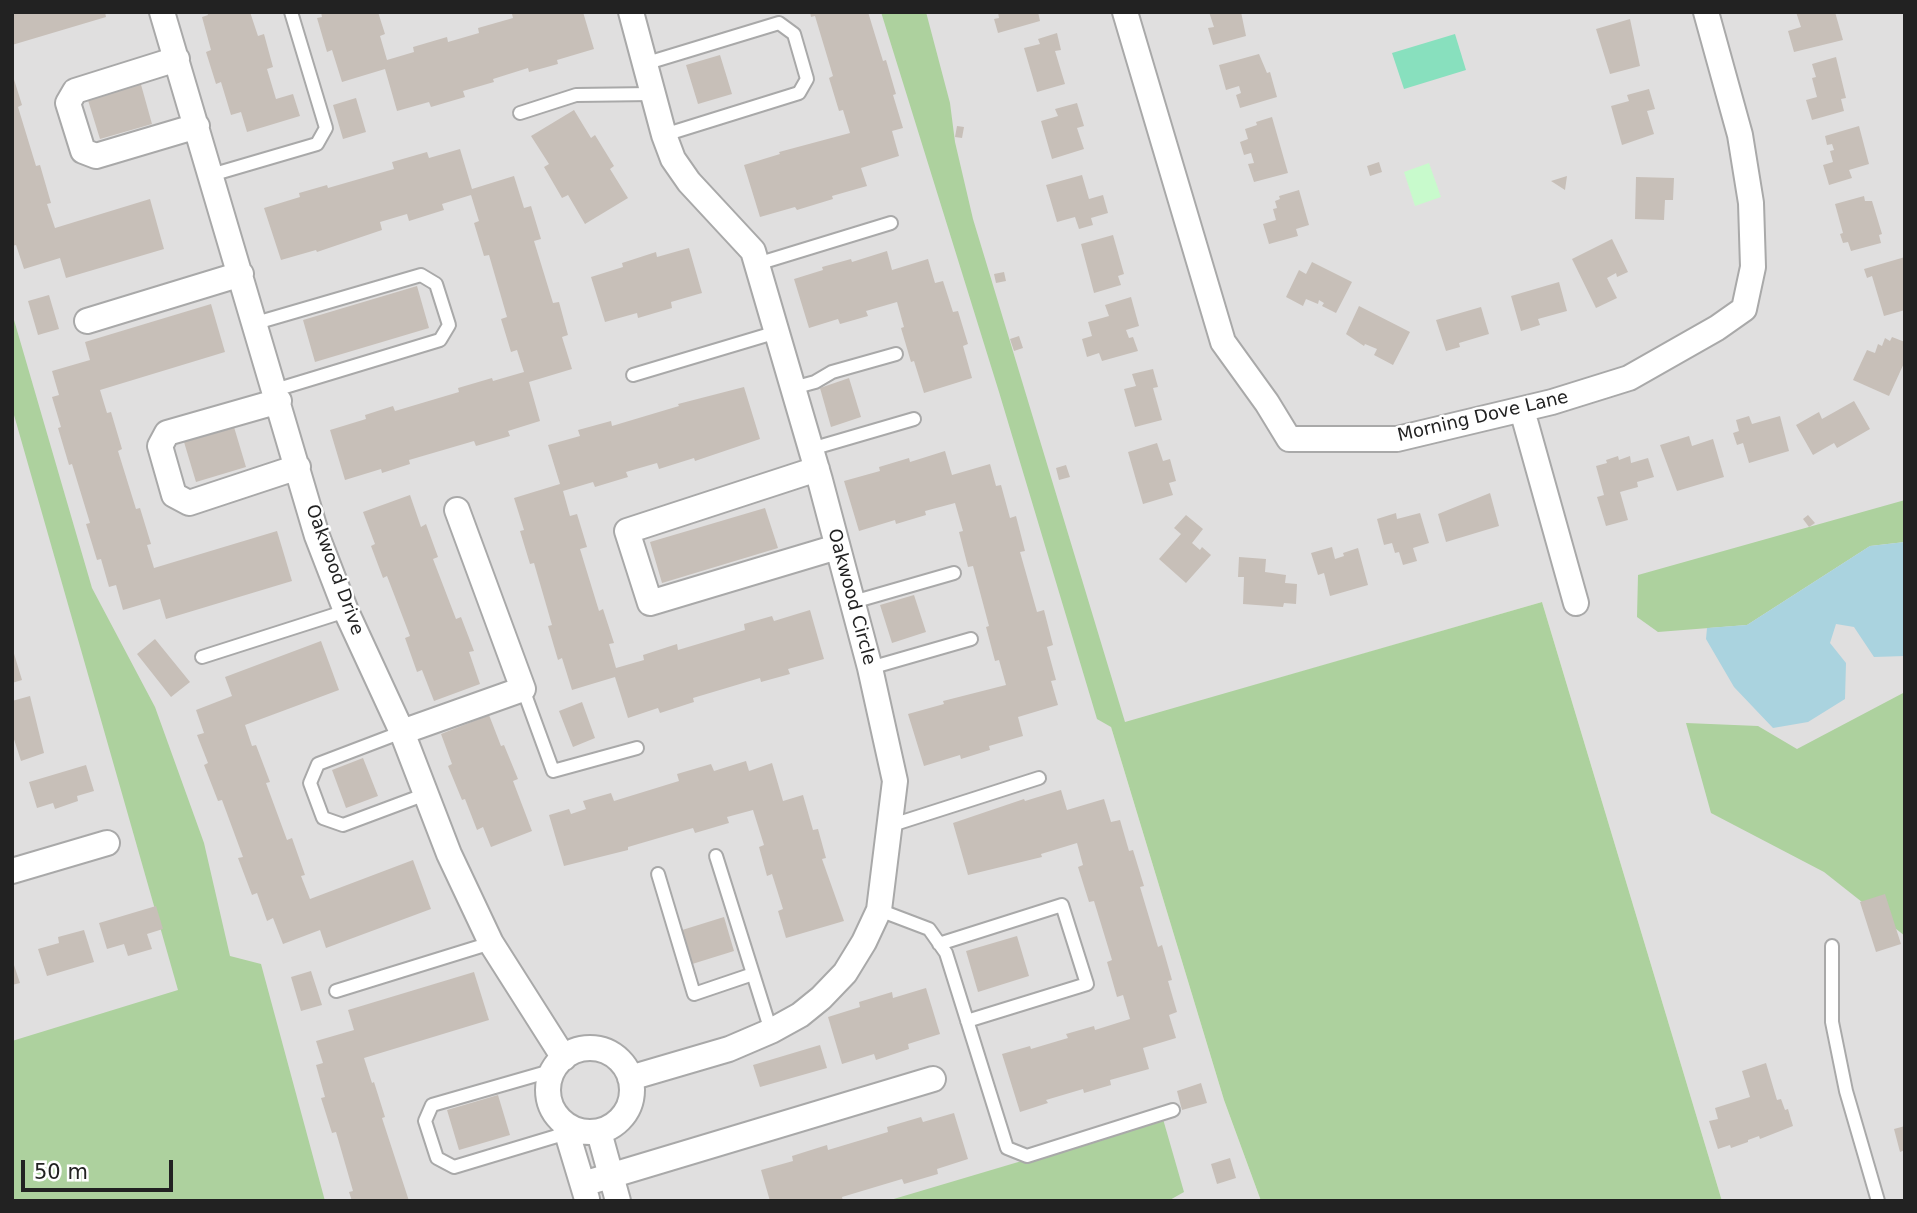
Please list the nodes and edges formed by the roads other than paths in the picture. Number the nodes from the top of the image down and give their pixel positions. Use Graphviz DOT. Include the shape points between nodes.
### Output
graph roads {
  1 [pos="162,12"];
  2 [pos="291,12"];
  3 [pos="631,12"];
  4 [pos="1125,12"];
  5 [pos="1706,12"];
  6 [pos="177,59"];
  7 [pos="644,64"];
  8 [pos="652,94"];
  9 [pos="520,113"];
  10 [pos="197,126"];
  11 [pos="664,135"];
  12 [pos="211,174"];
  13 [pos="891,223"];
  14 [pos="757,264"];
  15 [pos="241,274"];
  16 [pos="87,321"];
  17 [pos="256,323"];
  18 [pos="777,332"];
  19 [pos="896,354"];
  20 [pos="633,375"];
  21 [pos="793,388"];
  22 [pos="277,396"];
  23 [pos="1522,410"];
  24 [pos="914,419"];
  25 [pos="814,459"];
  26 [pos="298,467"];
  27 [pos="457,510"];
  28 [pos="837,547"];
  29 [pos="954,573"];
  30 [pos="853,602"];
  31 [pos="1576,603"];
  32 [pos="346,611"];
  33 [pos="971,639"];
  34 [pos="202,657"];
  35 [pos="870,668"];
  36 [pos="523,689"];
  37 [pos="402,733"];
  38 [pos="637,748"];
  39 [pos="1039,778"];
  40 [pos="426,794"];
  41 [pos="889,826"];
  42 [pos="107,843"];
  43 [pos="716,856"];
  44 [pos="12,871"];
  45 [pos="658,874"];
  46 [pos="879,910"];
  47 [pos="491,943"];
  48 [pos="939,944"];
  49 [pos="1832,946"];
  50 [pos="753,974"];
  51 [pos="336,991"];
  52 [pos="967,1021"];
  53 [pos="771,1031"];
  54 [pos="559,1064"];
  55 [pos="630,1078"];
  56 [pos="933,1079"];
  57 [pos="1173,1110"];
  58 [pos="566,1128"];
  59 [pos="599,1132"];
  60 [pos="612,1175"];
  61 [pos="585,1193"];
  62 [pos="618,1201"];
  63 [pos="1878,1201"];
  1 -- 6 [label="street, Oakwood Drive"];
  2 -- 12 [label="lane" via="326,128 317,144"];
  3 -- 7 [label="street, Oakwood Circle"];
  4 -- 23 [label="street, Morning Dove Lane" via="1223,342 1289,439 1397,439"];
  5 -- 23 [label="street, Morning Dove Lane" via="1740,135 1751,203 1753,267 1744,309 1629,378"];
  6 -- 10 [label="street, Oakwood Drive"];
  6 -- 10 [label="street" via="75,91 68,103 83,151 96,156"];
  7 -- 8 [label="street, Oakwood Circle"];
  7 -- 11 [label="lane" via="779,23 794,34 807,79 799,93"];
  8 -- 9 [label="lane" via="576,95"];
  8 -- 11 [label="street, Oakwood Circle"];
  10 -- 12 [label="street, Oakwood Drive"];
  11 -- 14 [label="street, Oakwood Circle" via="689,182 753,251"];
  12 -- 15 [label="street, Oakwood Drive"];
  13 -- 14 [label="lane"];
  14 -- 18 [label="street, Oakwood Circle"];
  15 -- 16 [label="street"];
  15 -- 17 [label="street, Oakwood Drive"];
  17 -- 22 [label="street, Oakwood Drive"];
  17 -- 22 [label="lane" via="421,275 436,284 449,325 440,340"];
  18 -- 20 [label="lane"];
  18 -- 21 [label="street, Oakwood Circle"];
  19 -- 21 [label="lane"];
  21 -- 25 [label="street, Oakwood Circle"];
  22 -- 26 [label="street, Oakwood Drive"];
  22 -- 26 [label="street" via="167,433 160,446 174,495 189,503"];
  23 -- 31 [label="street"];
  24 -- 25 [label="lane"];
  25 -- 28 [label="street, Oakwood Circle"];
  25 -- 28 [label="street" via="627,531 650,603"];
  26 -- 32 [label="street, Oakwood Drive" via="317,536"];
  27 -- 36 [label="street"];
  28 -- 30 [label="street, Oakwood Circle"];
  29 -- 30 [label="lane"];
  30 -- 35 [label="street, Oakwood Circle"];
  32 -- 34 [label="lane"];
  32 -- 37 [label="street, Oakwood Drive"];
  33 -- 35 [label="lane"];
  35 -- 41 [label="street, Oakwood Circle" via="895,781"];
  36 -- 37 [label="street"];
  36 -- 38 [label="lane" via="553,771"];
  37 -- 40 [label="street, Oakwood Drive"];
  37 -- 40 [label="lane" via="318,764 310,783 323,818 344,825"];
  39 -- 41 [label="lane"];
  40 -- 47 [label="street, Oakwood Drive"];
  41 -- 46 [label="street, Oakwood Circle"];
  42 -- 44 [label="street"];
  43 -- 50 [label="lane"];
  45 -- 50 [label="lane" via="694,994"];
  46 -- 48 [label="lane" via="929,929"];
  46 -- 53 [label="street, Oakwood Circle" via="845,973 800,1015"];
  47 -- 51 [label="lane"];
  47 -- 54 [label="street, Oakwood Drive"];
  48 -- 52 [label="lane" via="946,953"];
  48 -- 52 [label="lane" via="1062,905 1087,984"];
  49 -- 63 [label="lane" via="1832,1022 1846,1091"];
  50 -- 53 [label="lane"];
  52 -- 57 [label="lane" via="1007,1148 1027,1156"];
  53 -- 55 [label="street, Oakwood Circle" via="729,1049"];
  54 -- 55 [label="street" via="576,1051 604,1050 626,1067"];
  54 -- 58 [label="street" via="548,1095"];
  54 -- 58 [label="lane" via="432,1105 425,1121 437,1158 454,1167"];
  55 -- 59 [label="street" via="629,1107 622,1119"];
  56 -- 60 [label="street"];
  58 -- 59 [label="street"];
  58 -- 61 [label="street"];
  59 -- 60 [label="street"];
  60 -- 61 [label="street"];
  60 -- 62 [label="street"];
}
